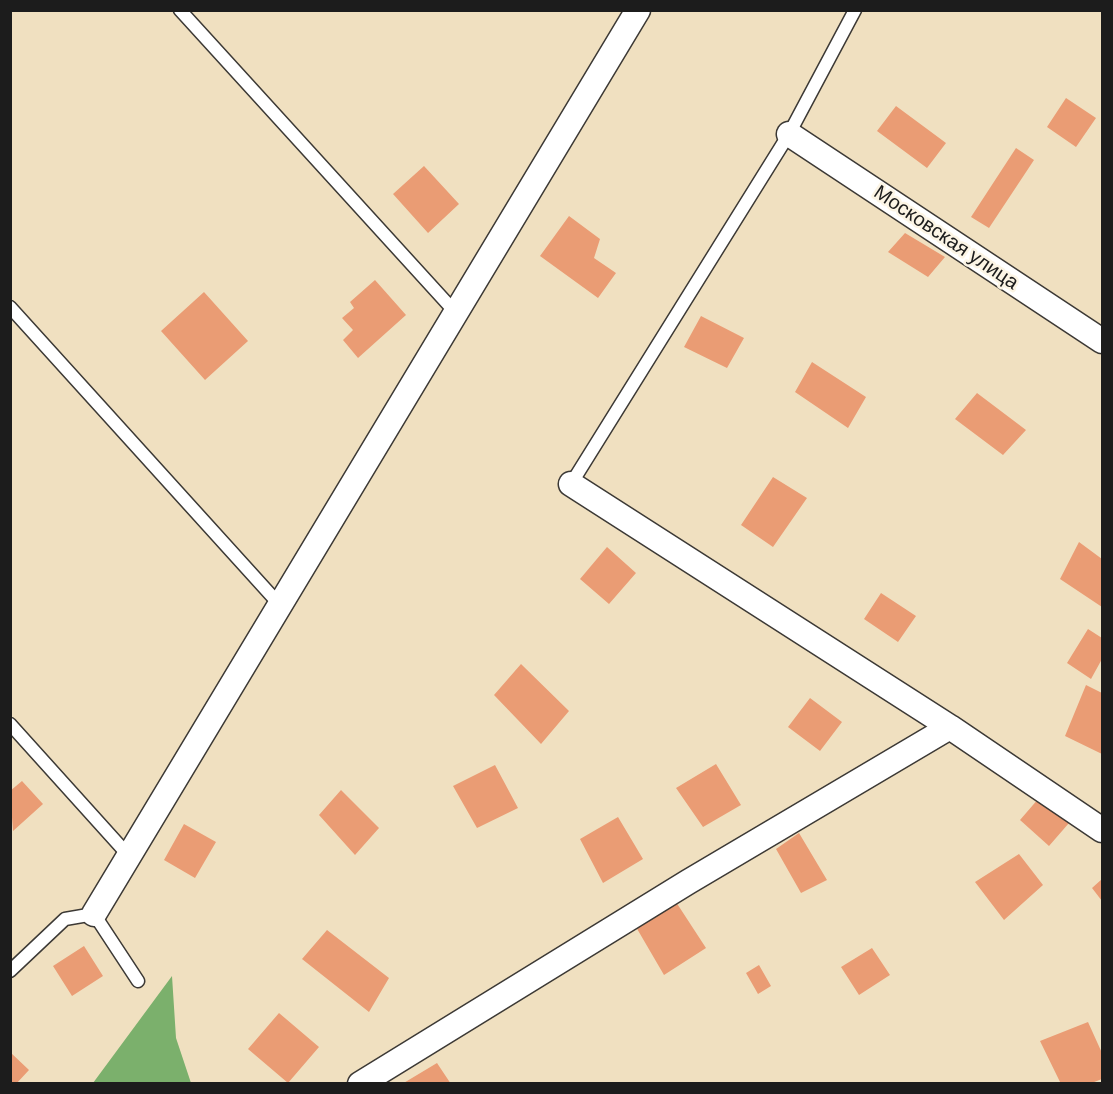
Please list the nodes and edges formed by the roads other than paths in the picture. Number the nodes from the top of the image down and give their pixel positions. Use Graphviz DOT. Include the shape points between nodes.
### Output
graph roads {
  1 [pos="180,10"];
  2 [pos="855,10"];
  3 [pos="629,15"];
  4 [pos="789,134"];
  5 [pos="10,307"];
  6 [pos="456,313"];
  7 [pos="1102,341"];
  8 [pos="571,484"];
  9 [pos="279,604"];
  10 [pos="10,724"];
  11 [pos="950,727"];
  12 [pos="1102,830"];
  13 [pos="129,856"];
  14 [pos="94,914"];
  15 [pos="10,971"];
  16 [pos="138,981"];
  17 [pos="360,1083"];
  1 -- 6 [label="lane"];
  2 -- 4 [label="lane"];
  3 -- 6 [label="street"];
  4 -- 7 [label="street, Московская улица"];
  4 -- 8 [label="lane"];
  5 -- 9 [label="lane"];
  6 -- 9 [label="street"];
  8 -- 11 [label="street"];
  9 -- 13 [label="street"];
  10 -- 13 [label="lane"];
  11 -- 12 [label="street"];
  11 -- 17 [label="street"];
  13 -- 14 [label="street"];
  14 -- 15 [label="lane" via="65,919"];
  14 -- 16 [label="lane"];
}
